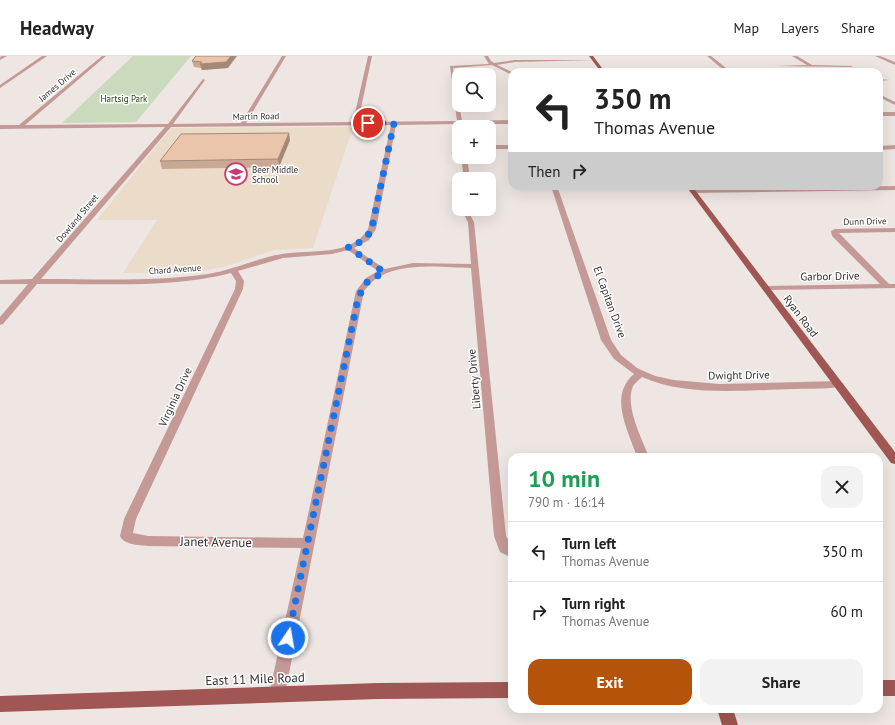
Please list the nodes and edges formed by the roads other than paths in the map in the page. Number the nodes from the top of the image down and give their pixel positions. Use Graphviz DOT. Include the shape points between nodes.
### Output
graph roads {
  1 [pos="5,56"];
  2 [pos="45,56"];
  3 [pos="104,56"];
  4 [pos="284,56"];
  5 [pos="370,56"];
  6 [pos="486,56"];
  7 [pos="709,56"];
  8 [pos="794,56"];
  9 [pos="877,56"];
  10 [pos="592,58"];
  11 [pos="882,58"];
  12 [pos="895,58"];
  13 [pos="0,59"];
  14 [pos="493,64"];
  15 [pos="895,64"];
  16 [pos="778,66"];
  17 [pos="811,66"];
  18 [pos="851,66"];
  19 [pos="600,68"];
  20 [pos="724,68"];
  21 [pos="817,68"];
  22 [pos="508,70"];
  23 [pos="203,80"];
  24 [pos="883,80"];
  25 [pos="888,80"];
  26 [pos="0,87"];
  27 [pos="883,96"];
  28 [pos="895,96"];
  29 [pos="883,98"];
  30 [pos="895,104"];
  31 [pos="883,114"];
  32 [pos="895,114"];
  33 [pos="883,119"];
  34 [pos="895,119"];
  35 [pos="459,120"];
  36 [pos="508,122"];
  37 [pos="355,123"];
  38 [pos="394,123"];
  39 [pos="496,123"];
  40 [pos="167,125"];
  41 [pos="242,125"];
  42 [pos="452,125"];
  43 [pos="0,127"];
  44 [pos="20,127"];
  45 [pos="496,147"];
  46 [pos="508,147"];
  47 [pos="883,148"];
  48 [pos="895,148"];
  49 [pos="883,149"];
  50 [pos="895,155"];
  51 [pos="883,188"];
  52 [pos="895,188"];
  53 [pos="555,190"];
  54 [pos="692,190"];
  55 [pos="468,216"];
  56 [pos="895,230"];
  57 [pos="348,247"];
  58 [pos="476,266"];
  59 [pos="233,270"];
  60 [pos="384,272"];
  61 [pos="0,282"];
  62 [pos="34,282"];
  63 [pos="891,286"];
  64 [pos="766,288"];
  65 [pos="0,322"];
  66 [pos="641,373"];
  67 [pos="839,384"];
  68 [pos="643,453"];
  69 [pos="895,460"];
  70 [pos="126,536"];
  71 [pos="308,543"];
  72 [pos="508,549"];
  73 [pos="883,688"];
  74 [pos="895,688"];
  75 [pos="508,690"];
  76 [pos="277,694"];
  77 [pos="0,704"];
  78 [pos="726,713"];
  79 [pos="730,725"];
  1 -- 13 [label="street"];
  2 -- 26 [label="street"];
  3 -- 44 [label="street, James Drive"];
  4 -- 41 [label="street"];
  5 -- 37 [label="street"];
  6 -- 14 [label="street"];
  7 -- 20 [label="street"];
  8 -- 17 [label="street"];
  9 -- 11 [label="street"];
  10 -- 14 [label="street" via="520,60"];
  10 -- 19 [label="main road"];
  11 -- 12 [label="street"];
  11 -- 15 [label="street"];
  14 -- 22 [label="street"];
  14 -- 35 [label="street" via="451,67"];
  16 -- 17 [label="street"];
  17 -- 18 [label="street"];
  17 -- 21 [label="street"];
  23 -- 40 [label="street, Dowland Street" via="172,122"];
  24 -- 25 [label="street"];
  27 -- 28 [label="street"];
  29 -- 30 [label="street"];
  31 -- 32 [label="street"];
  33 -- 34 [label="street"];
  36 -- 39 [label="street, Martin Road"];
  37 -- 38 [label="street, Martin Road"];
  37 -- 41 [label="street, Martin Road"];
  38 -- 42 [label="street, Martin Road"];
  38 -- 57 [label="street, Chard Avenue" via="371,232 360,242"];
  40 -- 41 [label="street, Martin Road"];
  40 -- 44 [label="street, Martin Road"];
  40 -- 62 [label="street, Dowland Street"];
  43 -- 44 [label="street, Martin Road"];
  45 -- 46 [label="street"];
  47 -- 48 [label="street"];
  49 -- 50 [label="street"];
  51 -- 52 [label="street"];
  53 -- 66 [label="street, El Capitan Drive" via="608,344 624,362"];
  54 -- 64 [label="main road, Ryan Road"];
  55 -- 58 [label="street, Liberty Drive" via="471,222"];
  56 -- 63 [label="street, Dunn Drive" via="835,231 838,238"];
  57 -- 59 [label="street, Chard Avenue" via="330,252 280,256"];
  57 -- 60 [label="street"];
  58 -- 60 [label="street" via="414,265"];
  58 -- 72 [label="street, Liberty Drive" via="500,536"];
  59 -- 62 [label="street, Chard Avenue" via="211,276 160,281"];
  59 -- 70 [label="street, Virginia Drive" via="239,278 239,289 130,519"];
  60 -- 71 [label="street" via="366,283 360,291"];
  61 -- 62 [label="street, Chard Avenue"];
  62 -- 65 [label="street, Dowland Street"];
  63 -- 64 [label="street, Garbor Drive"];
  64 -- 67 [label="main road, Ryan Road"];
  66 -- 67 [label="street, Dwight Drive" via="669,383 699,388"];
  66 -- 68 [label="street" via="630,382 625,397"];
  67 -- 69 [label="main road, Ryan Road"];
  70 -- 71 [label="street, Janet Avenue" via="133,540 148,541"];
  71 -- 76 [label="street"];
  73 -- 74 [label="main road"];
  75 -- 76 [label="main road, East 11 Mile Road"];
  76 -- 77 [label="main road, East 11 Mile Road"];
  78 -- 79 [label="main road"];
}
